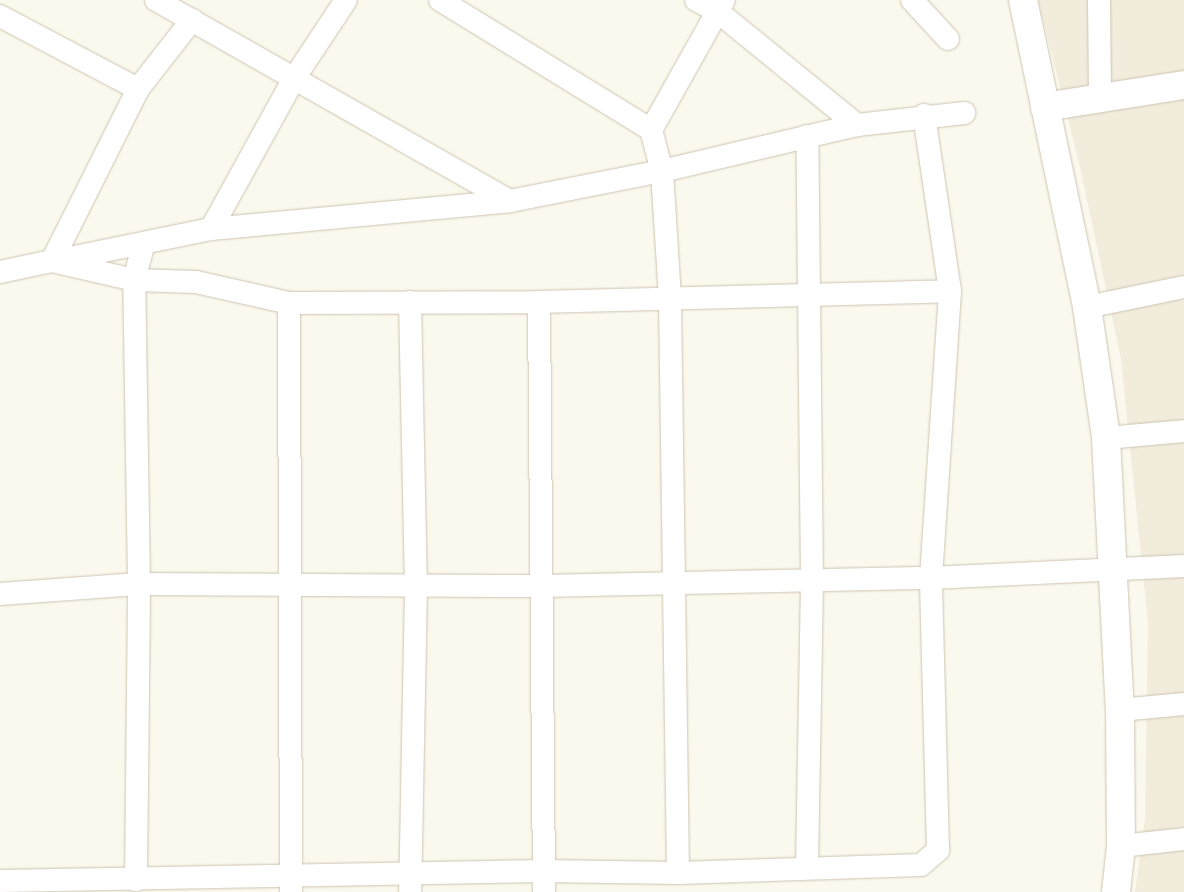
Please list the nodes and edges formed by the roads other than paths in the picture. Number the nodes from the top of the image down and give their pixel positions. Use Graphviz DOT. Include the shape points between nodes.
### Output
graph roads {
  1 [pos="156,0"];
  2 [pos="346,0"];
  3 [pos="440,0"];
  4 [pos="696,0"];
  5 [pos="912,0"];
  6 [pos="1023,0"];
  7 [pos="1099,0"];
  8 [pos="720,6"];
  9 [pos="0,16"];
  10 [pos="192,20"];
  11 [pos="948,39"];
  12 [pos="296,77"];
  13 [pos="1184,85"];
  14 [pos="138,90"];
  15 [pos="1100,100"];
  16 [pos="1045,107"];
  17 [pos="964,113"];
  18 [pos="924,115"];
  19 [pos="858,125"];
  20 [pos="651,130"];
  21 [pos="807,136"];
  22 [pos="662,171"];
  23 [pos="510,201"];
  24 [pos="211,229"];
  25 [pos="144,243"];
  26 [pos="52,261"];
  27 [pos="0,272"];
  28 [pos="134,280"];
  29 [pos="1184,287"];
  30 [pos="950,291"];
  31 [pos="807,293"];
  32 [pos="670,299"];
  33 [pos="410,302"];
  34 [pos="539,302"];
  35 [pos="289,304"];
  36 [pos="1087,307"];
  37 [pos="1184,431"];
  38 [pos="1106,438"];
  39 [pos="1184,566"];
  40 [pos="1113,571"];
  41 [pos="931,578"];
  42 [pos="812,580"];
  43 [pos="676,583"];
  44 [pos="139,584"];
  45 [pos="288,584"];
  46 [pos="541,586"];
  47 [pos="416,588"];
  48 [pos="0,594"];
  49 [pos="1184,704"];
  50 [pos="1120,710"];
  51 [pos="1184,839"];
  52 [pos="1121,846"];
  53 [pos="807,868"];
  54 [pos="678,873"];
  55 [pos="136,880"];
  56 [pos="0,881"];
  57 [pos="544,881"];
  58 [pos="410,883"];
  59 [pos="291,885"];
  60 [pos="1116,892"];
  1 -- 10 [label="street"];
  2 -- 12 [label="street"];
  3 -- 20 [label="street"];
  4 -- 8 [label="street"];
  5 -- 11 [label="street"];
  6 -- 16 [label="street"];
  7 -- 15 [label="street"];
  8 -- 19 [label="street"];
  8 -- 20 [label="street"];
  9 -- 14 [label="street"];
  10 -- 12 [label="street"];
  10 -- 14 [label="street"];
  12 -- 23 [label="street"];
  12 -- 24 [label="street"];
  13 -- 15 [label="street"];
  14 -- 26 [label="street"];
  15 -- 16 [label="street"];
  16 -- 36 [label="street"];
  17 -- 18 [label="street"];
  18 -- 19 [label="street"];
  18 -- 30 [label="street"];
  19 -- 21 [label="street"];
  20 -- 22 [label="street"];
  21 -- 22 [label="street"];
  21 -- 31 [label="street"];
  22 -- 23 [label="street"];
  22 -- 32 [label="street"];
  23 -- 24 [label="street"];
  24 -- 25 [label="street"];
  25 -- 26 [label="street"];
  25 -- 28 [label="street"];
  26 -- 27 [label="street"];
  26 -- 28 [label="street"];
  28 -- 35 [label="street" via="196,282"];
  28 -- 44 [label="street"];
  29 -- 36 [label="street"];
  30 -- 31 [label="street"];
  30 -- 41 [label="street"];
  31 -- 32 [label="street"];
  31 -- 42 [label="street"];
  32 -- 34 [label="street"];
  32 -- 43 [label="street"];
  33 -- 34 [label="street"];
  33 -- 35 [label="street"];
  33 -- 47 [label="street"];
  34 -- 46 [label="street"];
  35 -- 45 [label="street"];
  36 -- 38 [label="street"];
  37 -- 38 [label="street"];
  38 -- 40 [label="street"];
  39 -- 40 [label="street"];
  40 -- 41 [label="street"];
  40 -- 50 [label="street"];
  41 -- 42 [label="street"];
  41 -- 53 [label="street" via="938,850 920,865"];
  42 -- 43 [label="street"];
  42 -- 53 [label="street"];
  43 -- 46 [label="street"];
  43 -- 54 [label="street"];
  44 -- 45 [label="street"];
  44 -- 48 [label="street"];
  44 -- 55 [label="street"];
  45 -- 47 [label="street"];
  45 -- 59 [label="street"];
  46 -- 47 [label="street"];
  46 -- 57 [label="street"];
  47 -- 58 [label="street"];
  49 -- 50 [label="street"];
  50 -- 52 [label="street"];
  51 -- 52 [label="street"];
  52 -- 60 [label="street"];
  53 -- 54 [label="street"];
  54 -- 57 [label="street"];
  55 -- 56 [label="street"];
  55 -- 59 [label="street"];
  57 -- 58 [label="street"];
  58 -- 59 [label="street"];
}
